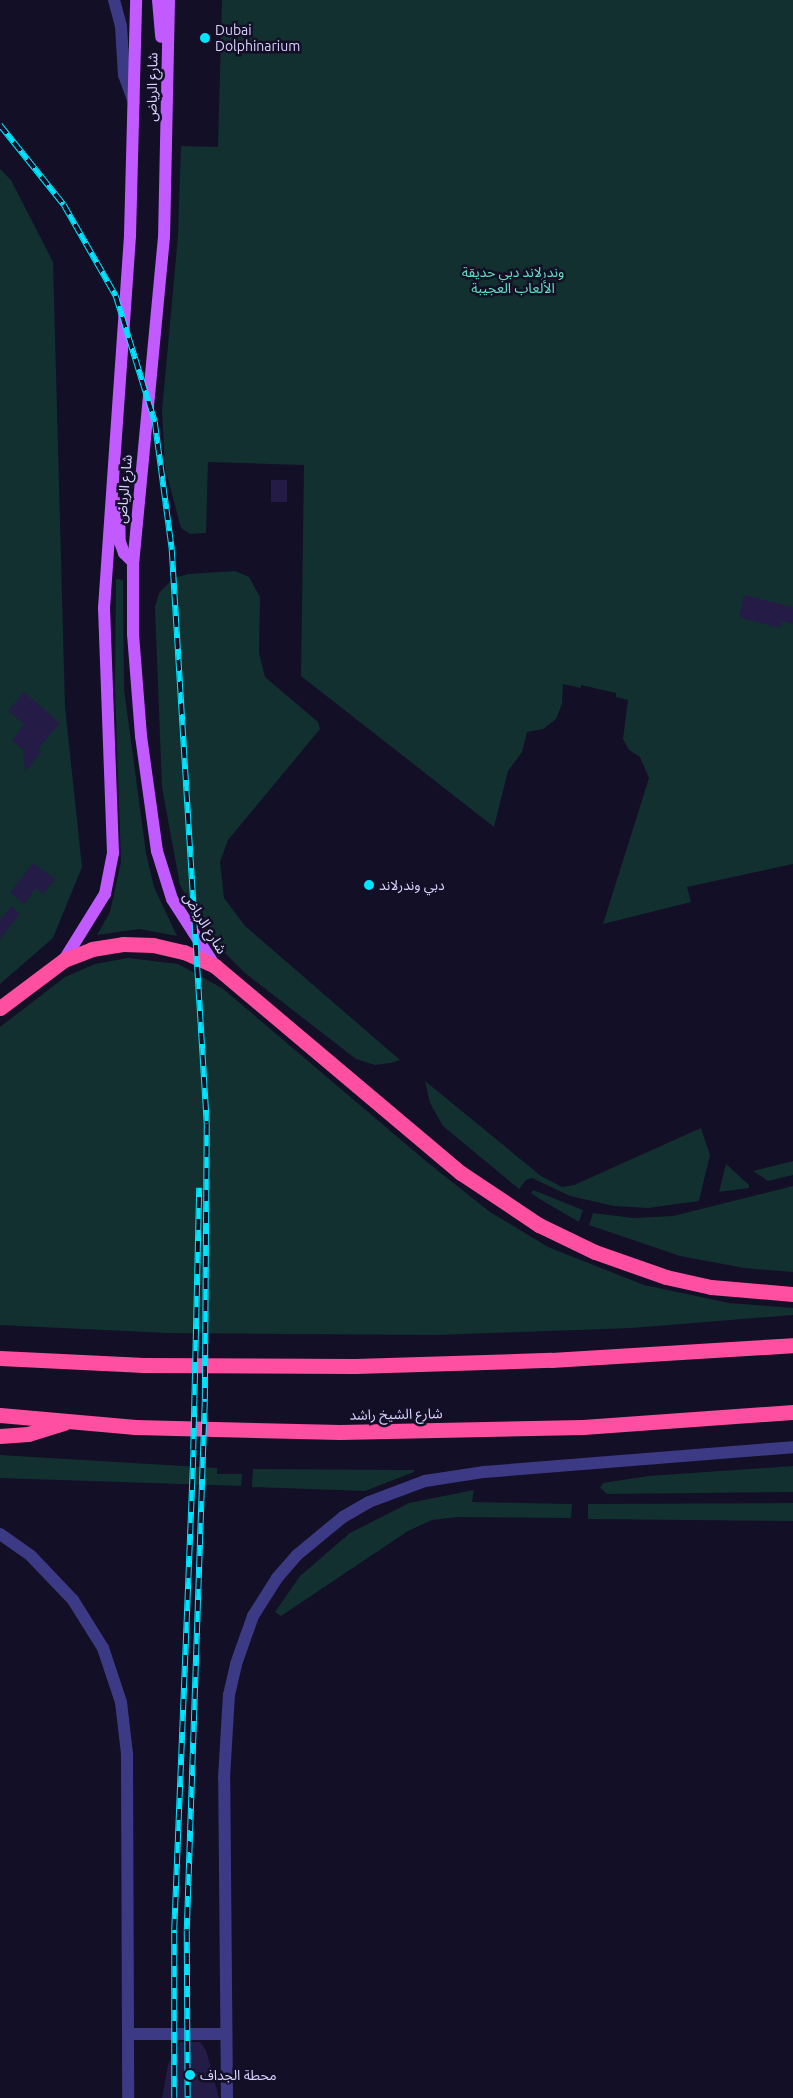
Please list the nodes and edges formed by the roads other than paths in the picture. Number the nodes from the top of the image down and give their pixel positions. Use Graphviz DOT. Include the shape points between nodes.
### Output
graph roads {
  1 [pos="114,0"];
  2 [pos="136,0"];
  3 [pos="158,0"];
  4 [pos="169,0"];
  5 [pos="167,82"];
  6 [pos="134,103"];
  7 [pos="114,479"];
  8 [pos="133,562"];
  9 [pos="64,960"];
  10 [pos="215,966"];
  11 [pos="0,1008"];
  12 [pos="793,1294"];
  13 [pos="793,1344"];
  14 [pos="0,1358"];
  15 [pos="793,1412"];
  16 [pos="0,1415"];
  17 [pos="66,1422"];
  18 [pos="0,1436"];
  19 [pos="793,1447"];
  20 [pos="0,1534"];
  21 [pos="128,2034"];
  22 [pos="224,2034"];
  23 [pos="128,2098"];
  24 [pos="227,2098"];
  1 -- 6 [label="street" via="120,26 124,75"];
  2 -- 6 [label="main road, شارع الرياض"];
  3 -- 5 [label="main road"];
  4 -- 5 [label="main road, شارع الرياض"];
  5 -- 8 [label="main road, شارع الرياض" via="163,262"];
  6 -- 7 [label="main road, شارع الرياض" via="130,235"];
  7 -- 8 [label="main road" via="118,491 120,542 124,553"];
  7 -- 9 [label="main road, شارع الرياض" via="104,636 113,853 105,894"];
  8 -- 10 [label="main road, شارع الرياض" via="133,634 141,736 157,851 172,899"];
  9 -- 10 [label="highway" via="92,949 123,944 153,945 184,952"];
  9 -- 11 [label="highway"];
  10 -- 12 [label="highway" via="461,1173 539,1225 595,1252 666,1277 712,1287"];
  13 -- 14 [label="highway" via="551,1360 355,1366 144,1365"];
  15 -- 17 [label="highway, شارع الشيخ راشد" via="583,1427 340,1432 203,1430"];
  16 -- 17 [label="highway, شارع الشيخ راشد"];
  17 -- 18 [label="highway" via="28,1434"];
  19 -- 22 [label="street" via="474,1473 425,1481 387,1494 343,1517 297,1555 277,1578 254,1616 236,1664 229,1695 224,1778"];
  20 -- 21 [label="street" via="31,1556 74,1600 103,1648 121,1702 127,1754"];
  21 -- 22 [label="street"];
  21 -- 23 [label="street"];
  22 -- 24 [label="street"];
}
